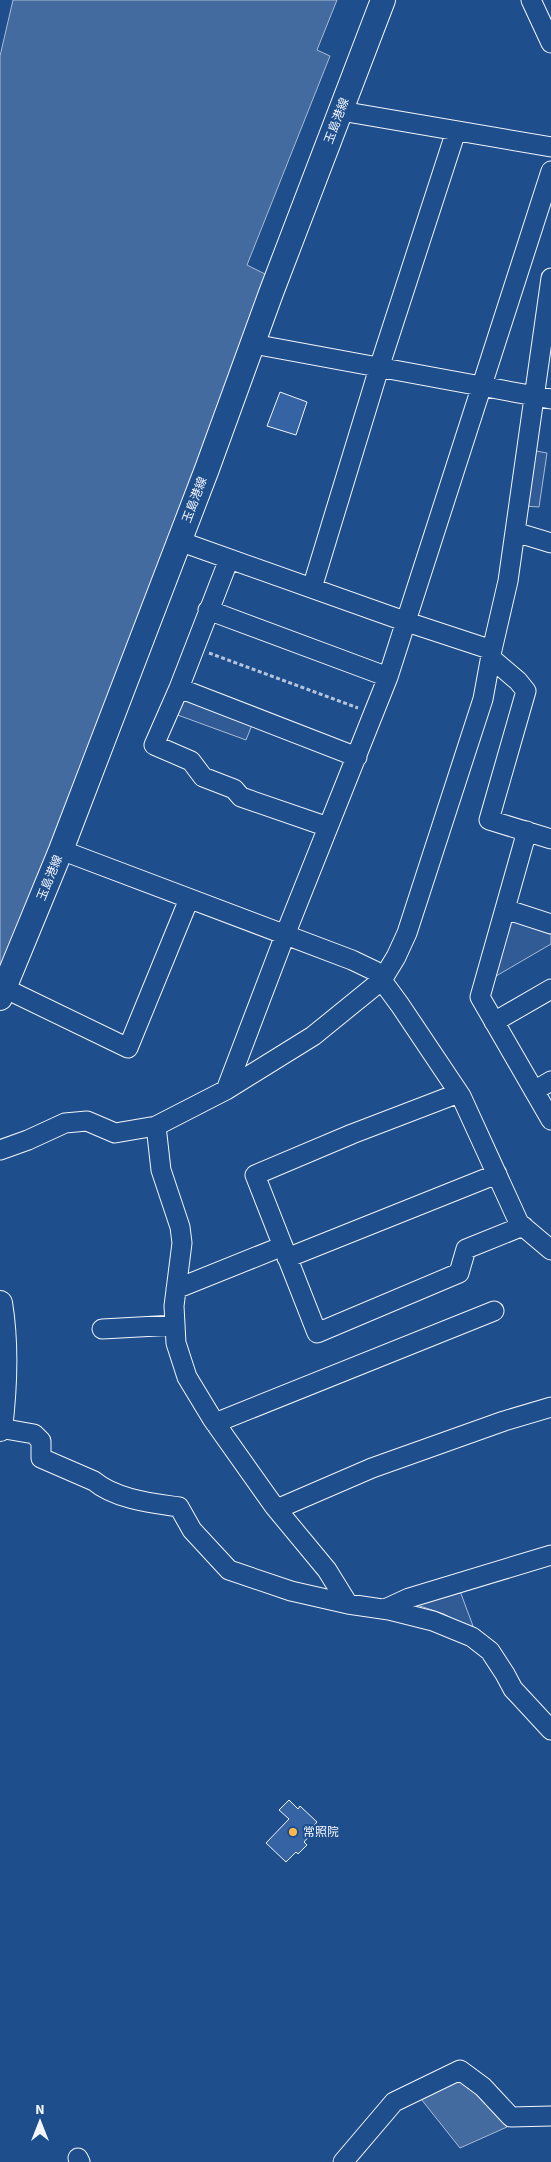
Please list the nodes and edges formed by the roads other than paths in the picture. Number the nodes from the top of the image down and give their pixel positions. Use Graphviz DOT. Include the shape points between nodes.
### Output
graph roads {
  1 [pos="383,0"];
  2 [pos="531,0"];
  3 [pos="551,43"];
  4 [pos="341,111"];
  5 [pos="456,132"];
  6 [pos="551,147"];
  7 [pos="551,171"];
  8 [pos="551,278"];
  9 [pos="253,344"];
  10 [pos="379,368"];
  11 [pos="482,387"];
  12 [pos="543,398"];
  13 [pos="515,532"];
  14 [pos="179,541"];
  15 [pos="551,543"];
  16 [pos="229,559"];
  17 [pos="312,588"];
  18 [pos="208,610"];
  19 [pos="407,622"];
  20 [pos="491,654"];
  21 [pos="388,677"];
  22 [pos="179,688"];
  23 [pos="357,757"];
  24 [pos="328,827"];
  25 [pos="526,831"];
  26 [pos="551,839"];
  27 [pos="61,850"];
  28 [pos="189,899"];
  29 [pos="504,909"];
  30 [pos="551,924"];
  31 [pos="285,935"];
  32 [pos="382,980"];
  33 [pos="551,989"];
  34 [pos="2,993"];
  35 [pos="494,1022"];
  36 [pos="551,1081"];
  37 [pos="226,1090"];
  38 [pos="534,1091"];
  39 [pos="459,1093"];
  40 [pos="551,1120"];
  41 [pos="156,1126"];
  42 [pos="0,1150"];
  43 [pos="497,1174"];
  44 [pos="523,1226"];
  45 [pos="551,1250"];
  46 [pos="285,1252"];
  47 [pos="176,1289"];
  48 [pos="0,1303"];
  49 [pos="494,1311"];
  50 [pos="175,1326"];
  51 [pos="102,1328"];
  52 [pos="551,1407"];
  53 [pos="215,1423"];
  54 [pos="0,1428"];
  55 [pos="277,1509"];
  56 [pos="551,1555"];
  57 [pos="348,1604"];
  58 [pos="385,1609"];
  59 [pos="551,1730"];
  60 [pos="551,2116"];
  61 [pos="343,2162"];
  1 -- 4 [label="main road, 玉島港線"];
  2 -- 3 [label="street"];
  4 -- 5 [label="street"];
  4 -- 9 [label="main road, 玉島港線"];
  5 -- 6 [label="street"];
  5 -- 10 [label="street"];
  7 -- 11 [label="street"];
  8 -- 12 [label="street"];
  9 -- 10 [label="street"];
  9 -- 14 [label="main road, 玉島港線"];
  10 -- 11 [label="street"];
  10 -- 17 [label="street"];
  11 -- 12 [label="street"];
  11 -- 19 [label="street"];
  12 -- 13 [label="street"];
  13 -- 15 [label="street"];
  13 -- 20 [label="street" via="508,581"];
  14 -- 16 [label="street"];
  14 -- 27 [label="main road, 玉島港線"];
  16 -- 17 [label="street"];
  16 -- 18 [label="street"];
  17 -- 19 [label="street"];
  18 -- 21 [label="street"];
  18 -- 22 [label="street"];
  19 -- 20 [label="street"];
  19 -- 21 [label="street"];
  20 -- 25 [label="street" via="526,691 489,820"];
  20 -- 32 [label="street" via="483,699 407,933"];
  21 -- 23 [label="street"];
  22 -- 23 [label="street"];
  22 -- 24 [label="street" via="154,745 190,761 203,777 234,788 242,797"];
  23 -- 24 [label="street"];
  24 -- 31 [label="street"];
  25 -- 26 [label="street"];
  25 -- 29 [label="street"];
  27 -- 28 [label="street"];
  27 -- 34 [label="main road, 玉島港線"];
  28 -- 31 [label="street"];
  28 -- 34 [label="street" via="128,1048"];
  29 -- 30 [label="street"];
  29 -- 35 [label="street" via="480,997"];
  31 -- 32 [label="street" via="352,960 375,971"];
  31 -- 37 [label="street"];
  32 -- 37 [label="street" via="313,1036"];
  32 -- 39 [label="street"];
  33 -- 35 [label="street"];
  35 -- 38 [label="street"];
  36 -- 38 [label="street"];
  37 -- 41 [label="street"];
  38 -- 40 [label="street"];
  39 -- 43 [label="street"];
  39 -- 46 [label="street" via="254,1176"];
  41 -- 42 [label="street" via="114,1133 87,1121 65,1123"];
  41 -- 47 [label="street" via="161,1170 180,1227 182,1243"];
  43 -- 44 [label="street"];
  43 -- 46 [label="street"];
  44 -- 45 [label="street"];
  44 -- 46 [label="street" via="466,1249 459,1273 316,1333"];
  46 -- 47 [label="street"];
  47 -- 50 [label="street"];
  48 -- 54 [label="main road" via="5,1333 5,1370"];
  49 -- 53 [label="street"];
  50 -- 51 [label="street"];
  50 -- 53 [label="street" via="176,1343 187,1376"];
  52 -- 55 [label="street" via="372,1468"];
  53 -- 55 [label="street"];
  54 -- 57 [label="street" via="34,1434 41,1441 41,1458 99,1485 134,1500 179,1507 192,1530 229,1570 291,1591"];
  55 -- 57 [label="street" via="327,1570"];
  56 -- 58 [label="street" via="409,1598"];
  57 -- 58 [label="street"];
  58 -- 59 [label="street" via="433,1621 472,1637 490,1651 513,1689"];
  60 -- 61 [label="street" via="511,2117 483,2087 460,2070 394,2102"];
}
